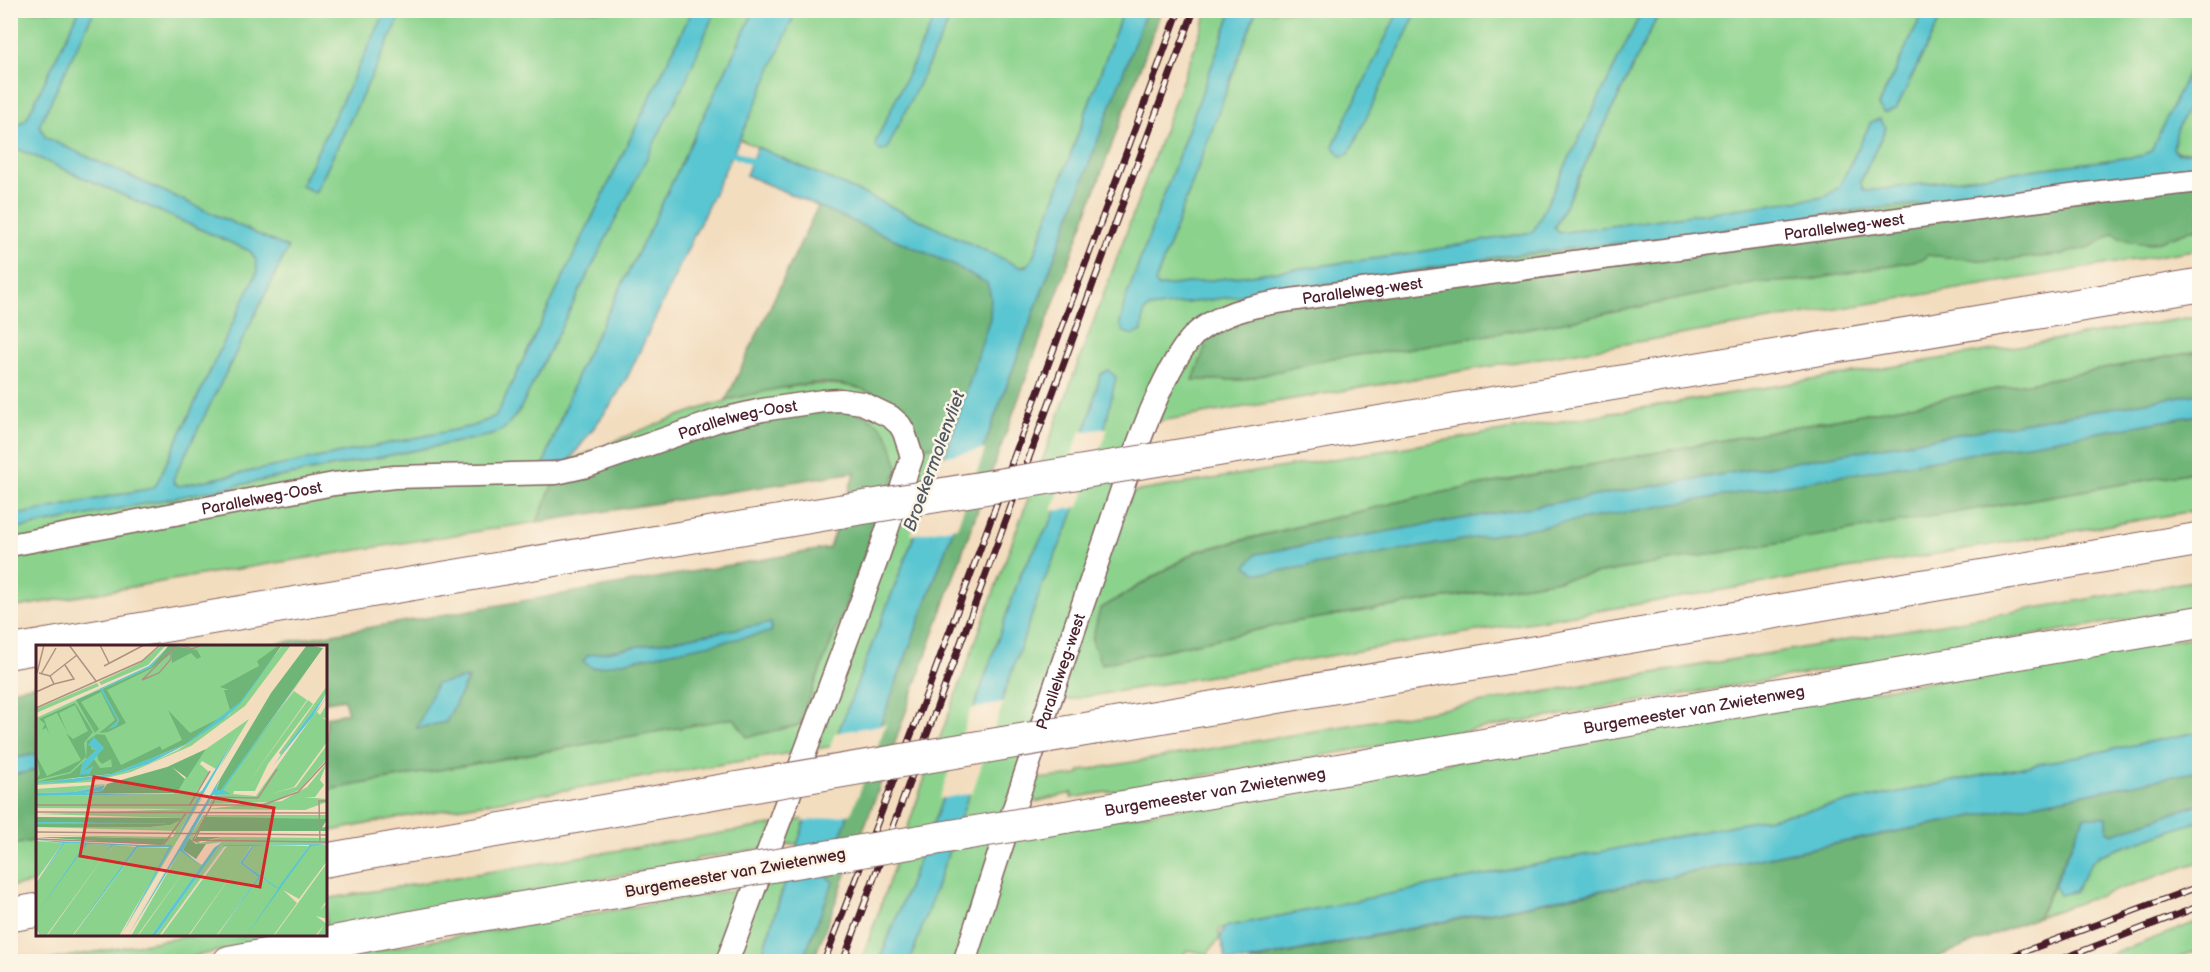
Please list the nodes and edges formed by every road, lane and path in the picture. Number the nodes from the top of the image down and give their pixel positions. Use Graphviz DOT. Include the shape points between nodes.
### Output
graph roads {
  1 [pos="2199,181"];
  2 [pos="2199,285"];
  3 [pos="2199,539"];
  4 [pos="10,545"];
  5 [pos="2199,622"];
  6 [pos="49,645"];
  7 [pos="36,647"];
  8 [pos="10,652"];
  9 [pos="327,860"];
  10 [pos="36,910"];
  11 [pos="10,915"];
  12 [pos="964,960"];
  13 [pos="229,962"];
  14 [pos="726,962"];
  1 -- 12 [label="street, Parallelweg-west" via="1324,295 1237,310 1199,331 1166,377 1144,433"];
  2 -- 6 [label="highway, bridge"];
  3 -- 9 [label="highway, bridge"];
  4 -- 14 [label="street, Parallelweg-Oost" via="334,484 394,477 556,473 719,420 823,401 862,404 891,417 904,432 912,458"];
  5 -- 13 [label="main road, Burgemeester van Zwietenweg, bridge" via="411,927"];
  7 -- 8 [label="highway"];
  10 -- 11 [label="highway"];
}
